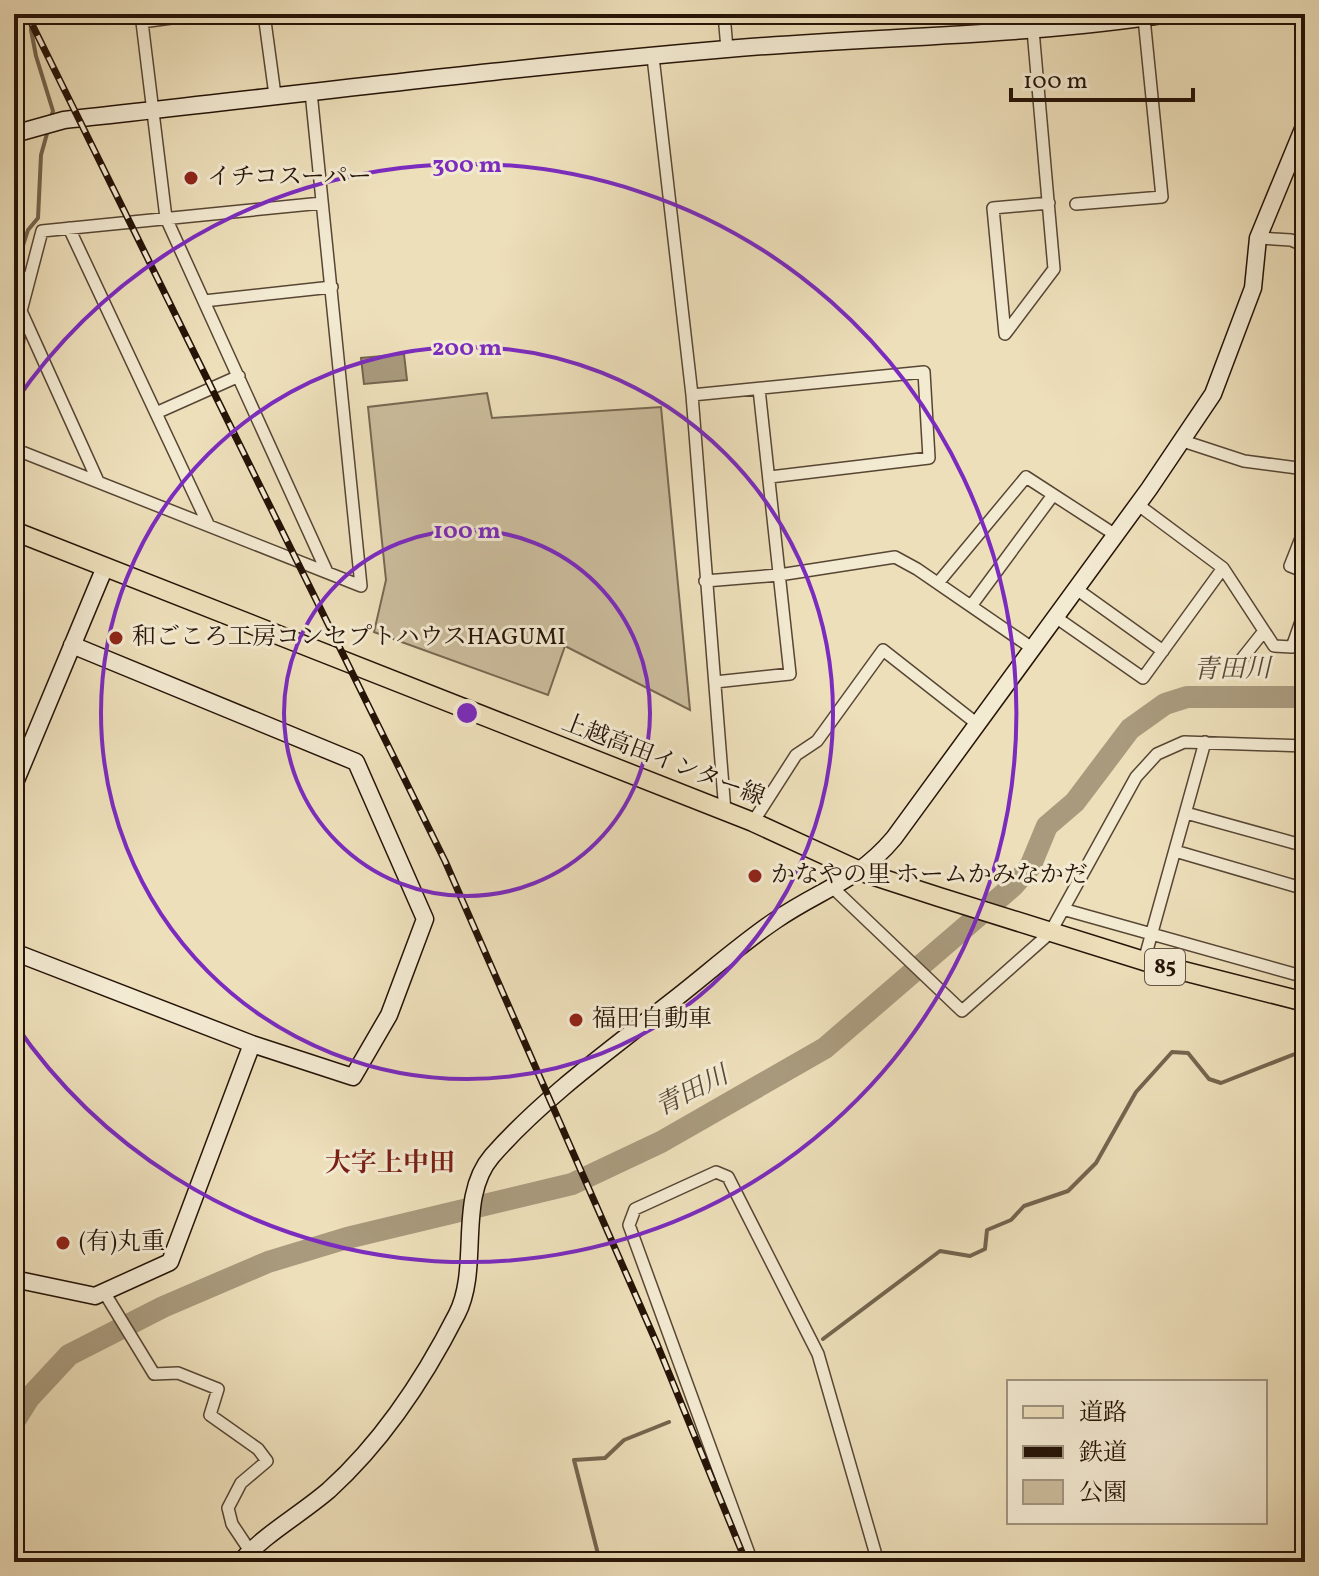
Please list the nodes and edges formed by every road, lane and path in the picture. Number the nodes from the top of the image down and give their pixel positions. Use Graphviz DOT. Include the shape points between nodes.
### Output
graph roads {
  1 [pos="200,14"];
  2 [pos="264,14"];
  3 [pos="724,14"];
  4 [pos="1168,14"];
  5 [pos="142,18"];
  6 [pos="1144,18"];
  7 [pos="1033,30"];
  8 [pos="727,49"];
  9 [pos="653,57"];
  10 [pos="311,92"];
  11 [pos="275,95"];
  12 [pos="151,110"];
  13 [pos="1305,124"];
  14 [pos="16,132"];
  15 [pos="322,203"];
  16 [pos="1049,203"];
  17 [pos="1076,204"];
  18 [pos="166,218"];
  19 [pos="69,228"];
  20 [pos="1258,238"];
  21 [pos="1305,246"];
  22 [pos="22,276"];
  23 [pos="332,287"];
  24 [pos="204,301"];
  25 [pos="21,311"];
  26 [pos="239,376"];
  27 [pos="759,389"];
  28 [pos="692,395"];
  29 [pos="156,413"];
  30 [pos="1183,441"];
  31 [pos="1305,469"];
  32 [pos="770,477"];
  33 [pos="97,479"];
  34 [pos="1053,495"];
  35 [pos="1305,502"];
  36 [pos="1137,504"];
  37 [pos="208,524"];
  38 [pos="14,531"];
  39 [pos="1114,534"];
  40 [pos="105,567"];
  41 [pos="1223,568"];
  42 [pos="327,572"];
  43 [pos="1305,572"];
  44 [pos="779,575"];
  45 [pos="705,581"];
  46 [pos="938,583"];
  47 [pos="1075,588"];
  48 [pos="971,606"];
  49 [pos="1305,610"];
  50 [pos="1054,616"];
  51 [pos="1264,631"];
  52 [pos="72,645"];
  53 [pos="1032,648"];
  54 [pos="1163,651"];
  55 [pos="1237,665"];
  56 [pos="715,682"];
  57 [pos="976,723"];
  58 [pos="1205,742"];
  59 [pos="1305,746"];
  60 [pos="14,785"];
  61 [pos="725,812"];
  62 [pos="1186,813"];
  63 [pos="753,822"];
  64 [pos="1305,846"];
  65 [pos="1175,851"];
  66 [pos="862,872"];
  67 [pos="832,887"];
  68 [pos="1305,889"];
  69 [pos="1066,910"];
  70 [pos="1050,933"];
  71 [pos="1152,934"];
  72 [pos="14,952"];
  73 [pos="1144,961"];
  74 [pos="1305,977"];
  75 [pos="1305,1002"];
  76 [pos="252,1044"];
  77 [pos="14,1279"];
  78 [pos="104,1292"];
  79 [pos="245,1557"];
  80 [pos="752,1562"];
  81 [pos="878,1562"];
  1 -- 5 [label="street"];
  2 -- 11 [label="street"];
  3 -- 8 [label="street"];
  4 -- 6 [label="street"];
  5 -- 12 [label="street"];
  6 -- 7 [label="street"];
  6 -- 17 [label="street" via="1162,197"];
  7 -- 8 [label="street"];
  7 -- 16 [label="street"];
  8 -- 9 [label="street"];
  9 -- 10 [label="street"];
  9 -- 28 [label="street"];
  10 -- 11 [label="street"];
  10 -- 15 [label="street"];
  11 -- 12 [label="street"];
  12 -- 14 [label="street" via="64,120"];
  12 -- 18 [label="street"];
  13 -- 20 [label="street"];
  15 -- 18 [label="street"];
  15 -- 23 [label="street"];
  16 -- 16 [label="street" via="993,208 1005,334 1054,269"];
  18 -- 19 [label="street"];
  18 -- 24 [label="street"];
  19 -- 22 [label="street" via="42,231"];
  19 -- 29 [label="street"];
  20 -- 21 [label="street"];
  20 -- 30 [label="street" via="1253,288 1213,394"];
  22 -- 25 [label="street"];
  23 -- 24 [label="street"];
  23 -- 42 [label="street" via="361,586"];
  24 -- 26 [label="street"];
  25 -- 33 [label="street"];
  25 -- 33 [label="street" via="17,450"];
  26 -- 29 [label="street"];
  26 -- 42 [label="street"];
  27 -- 28 [label="street"];
  27 -- 32 [label="street"];
  27 -- 32 [label="street" via="924,372 929,458"];
  28 -- 45 [label="street"];
  29 -- 37 [label="street"];
  30 -- 31 [label="street" via="1244,461"];
  30 -- 36 [label="street"];
  32 -- 44 [label="street"];
  33 -- 37 [label="street"];
  34 -- 39 [label="street"];
  34 -- 46 [label="street" via="1026,477"];
  34 -- 48 [label="street"];
  35 -- 43 [label="street" via="1303,533 1290,566"];
  36 -- 39 [label="street"];
  36 -- 41 [label="street"];
  37 -- 42 [label="street"];
  38 -- 40 [label="main road, 上越高田インター線 / 85"];
  39 -- 47 [label="street"];
  40 -- 52 [label="street"];
  40 -- 61 [label="main road, 上越高田インター線 / 85"];
  41 -- 51 [label="street"];
  41 -- 54 [label="street"];
  44 -- 45 [label="street"];
  44 -- 46 [label="street" via="895,557"];
  44 -- 56 [label="street" via="790,674"];
  45 -- 56 [label="street"];
  46 -- 48 [label="street"];
  47 -- 50 [label="street"];
  47 -- 54 [label="street"];
  48 -- 53 [label="street"];
  49 -- 51 [label="street" via="1292,647 1274,646"];
  50 -- 53 [label="street"];
  50 -- 54 [label="street" via="1143,678"];
  51 -- 55 [label="street"];
  52 -- 60 [label="street"];
  52 -- 76 [label="street" via="356,762 425,919 389,1015 353,1077"];
  53 -- 57 [label="street"];
  56 -- 61 [label="street"];
  57 -- 63 [label="street" via="883,650 817,741 796,755"];
  57 -- 66 [label="street" via="894,838"];
  58 -- 59 [label="street"];
  58 -- 62 [label="street"];
  58 -- 69 [label="street" via="1170,746 1146,763"];
  61 -- 63 [label="main road, 上越高田インター線 / 85"];
  62 -- 64 [label="street"];
  62 -- 65 [label="street"];
  63 -- 66 [label="main road, 上越高田インター線 / 85"];
  65 -- 68 [label="street"];
  65 -- 71 [label="street"];
  66 -- 67 [label="street"];
  66 -- 70 [label="main road, 上越高田インター線 / 85"];
  67 -- 70 [label="street" via="962,1011"];
  67 -- 79 [label="street" via="733,951 528,1120 486,1164 474,1202 459,1309 437,1352 363,1455 328,1491"];
  69 -- 70 [label="street"];
  69 -- 71 [label="street"];
  70 -- 73 [label="main road, 上越高田インター線 / 85"];
  71 -- 73 [label="street"];
  71 -- 74 [label="street"];
  72 -- 76 [label="street"];
  73 -- 75 [label="main road, 上越高田インター線 / 85"];
  76 -- 78 [label="street" via="170,1262"];
  77 -- 78 [label="street" via="95,1296"];
  78 -- 79 [label="street" via="154,1374 178,1373 218,1389 210,1415 267,1461 241,1483 228,1508"];
  80 -- 81 [label="street" via="629,1225 635,1209 716,1172 728,1177 818,1354"];
}
